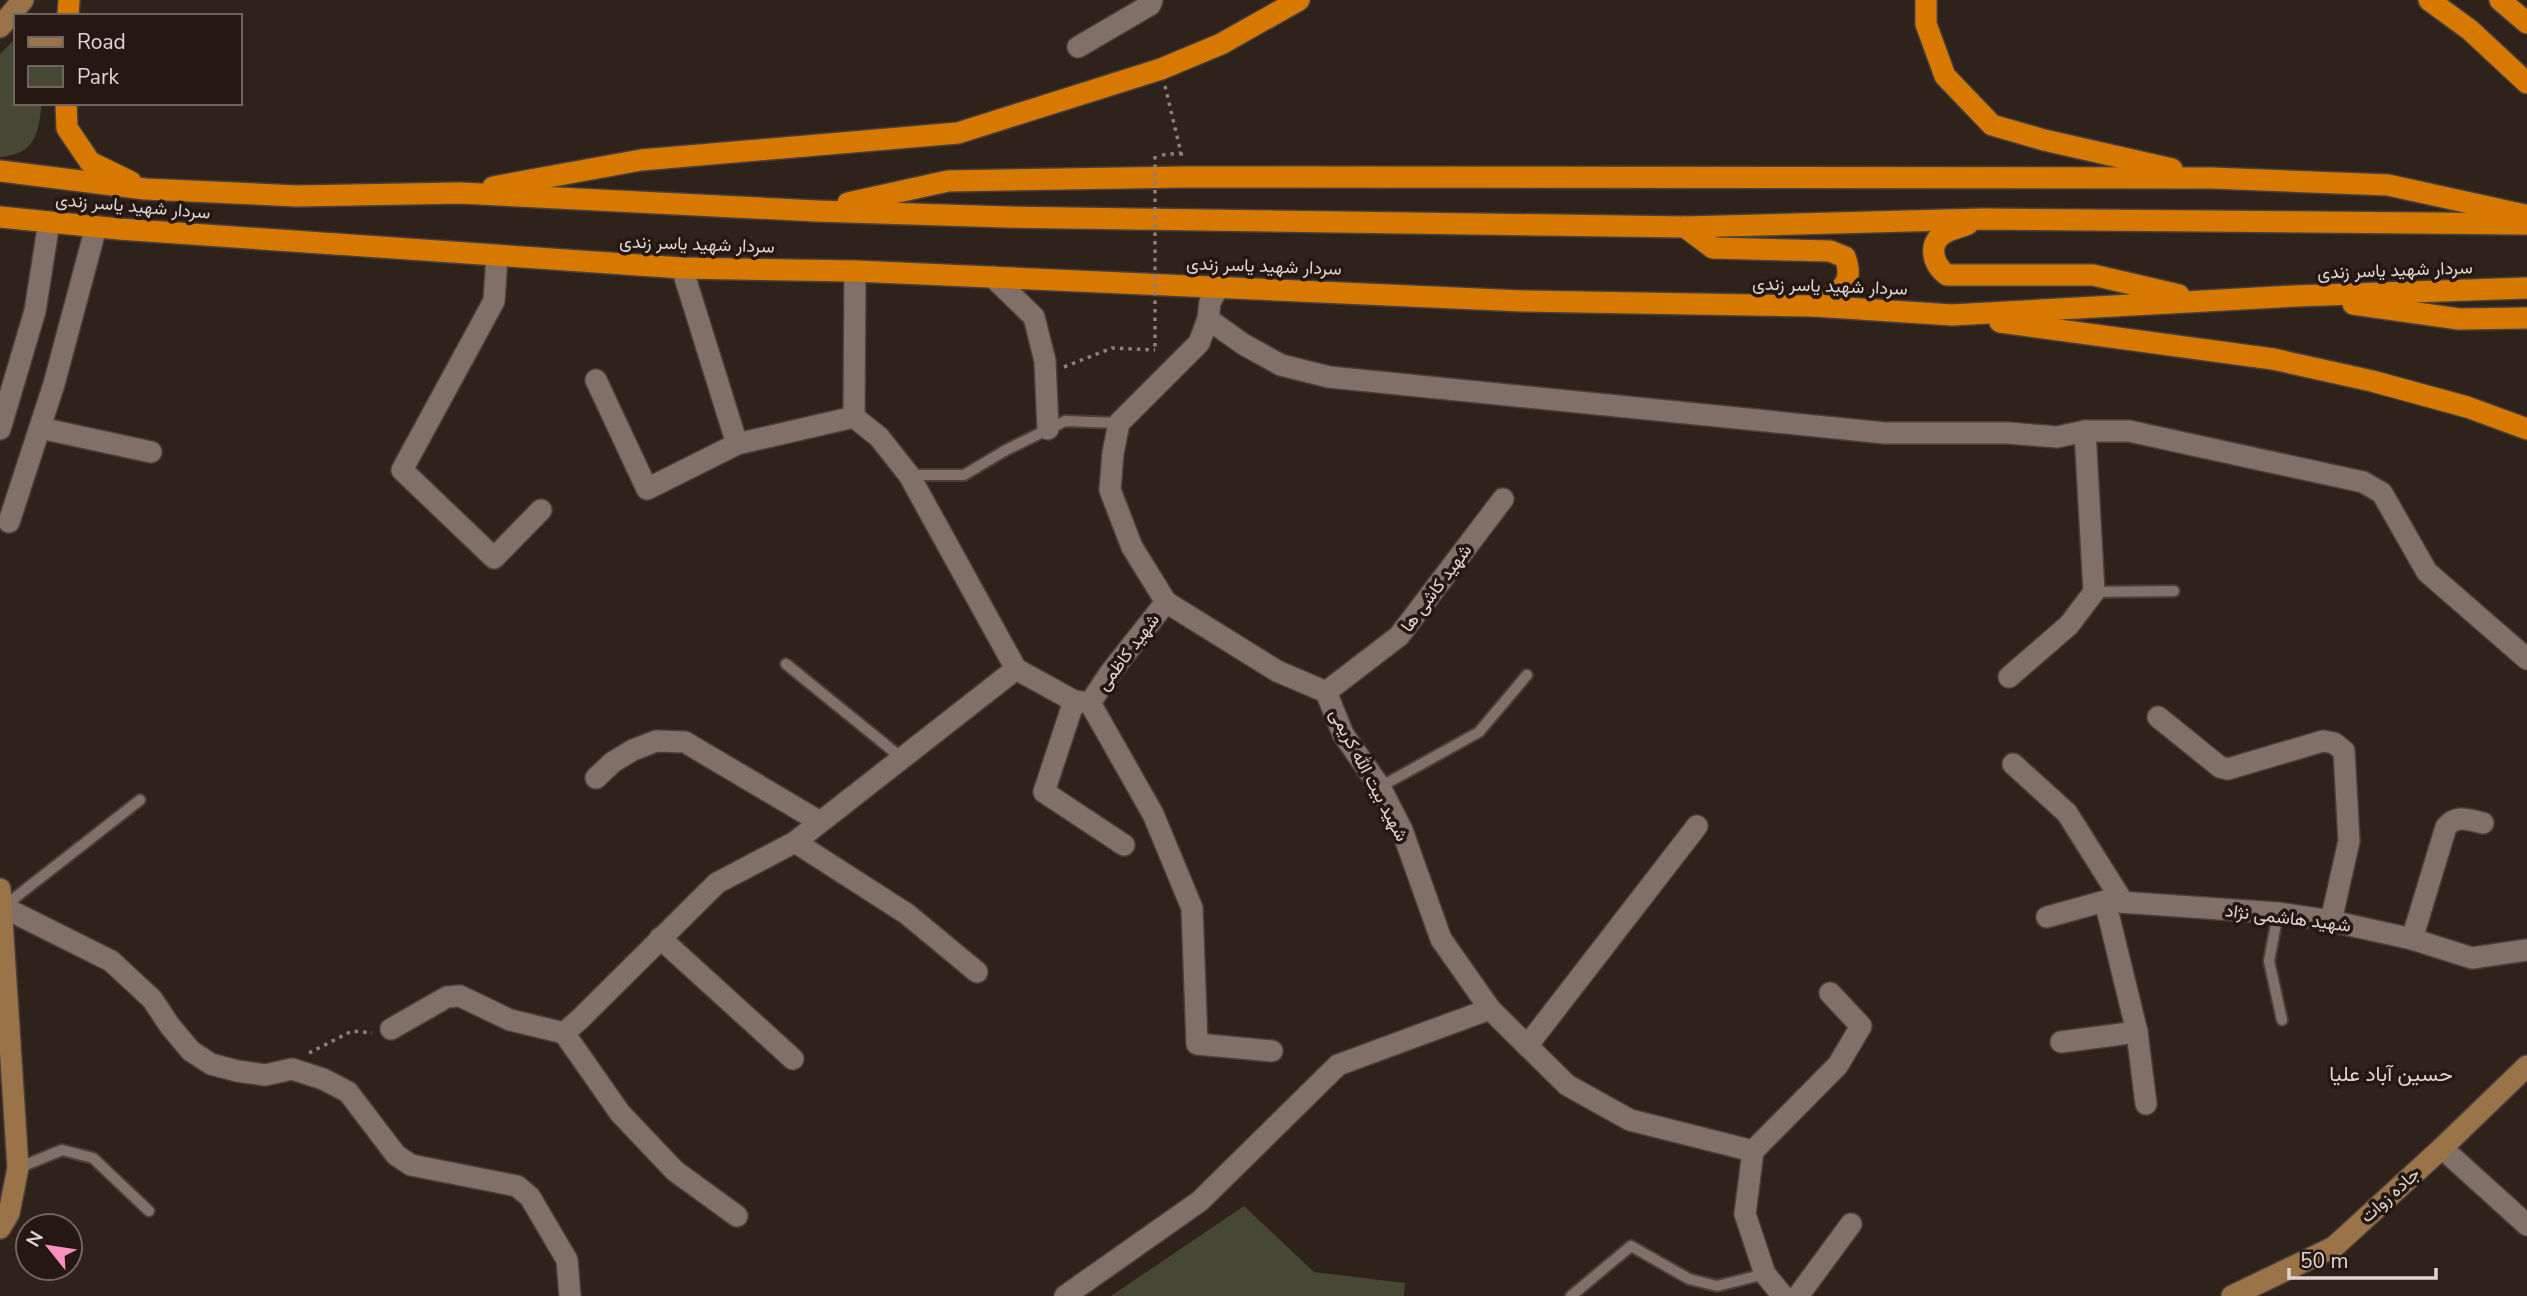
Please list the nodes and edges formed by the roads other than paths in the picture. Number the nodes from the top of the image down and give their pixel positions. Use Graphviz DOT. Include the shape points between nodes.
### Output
graph roads {
  1 [pos="23,0"];
  2 [pos="1152,0"];
  3 [pos="1299,0"];
  4 [pos="1926,0"];
  5 [pos="2429,0"];
  6 [pos="2500,0"];
  7 [pos="2527,23"];
  8 [pos="0,27"];
  9 [pos="1079,47"];
  10 [pos="2527,83"];
  11 [pos="66,105"];
  12 [pos="0,171"];
  13 [pos="2211,178"];
  14 [pos="145,189"];
  15 [pos="460,193"];
  16 [pos="816,211"];
  17 [pos="2527,215"];
  18 [pos="0,217"];
  19 [pos="1983,219"];
  20 [pos="49,222"];
  21 [pos="2527,223"];
  22 [pos="96,227"];
  23 [pos="1685,227"];
  24 [pos="497,256"];
  25 [pos="682,268"];
  26 [pos="855,271"];
  27 [pos="993,277"];
  28 [pos="1218,288"];
  29 [pos="2527,288"];
  30 [pos="2295,296"];
  31 [pos="2203,301"];
  32 [pos="1814,306"];
  33 [pos="1952,315"];
  34 [pos="2527,318"];
  35 [pos="1208,319"];
  36 [pos="596,380"];
  37 [pos="854,417"];
  38 [pos="1119,424"];
  39 [pos="40,428"];
  40 [pos="0,429"];
  41 [pos="1048,429"];
  42 [pos="2527,429"];
  43 [pos="2085,431"];
  44 [pos="737,444"];
  45 [pos="151,452"];
  46 [pos="909,475"];
  47 [pos="1503,499"];
  48 [pos="541,510"];
  49 [pos="9,522"];
  50 [pos="2174,591"];
  51 [pos="2094,592"];
  52 [pos="1166,602"];
  53 [pos="2525,653"];
  54 [pos="786,664"];
  55 [pos="1016,669"];
  56 [pos="1527,675"];
  57 [pos="2009,677"];
  58 [pos="1326,692"];
  59 [pos="1082,702"];
  60 [pos="2158,717"];
  61 [pos="903,759"];
  62 [pos="2013,764"];
  63 [pos="596,778"];
  64 [pos="1380,787"];
  65 [pos="140,800"];
  66 [pos="820,822"];
  67 [pos="2483,823"];
  68 [pos="1697,826"];
  69 [pos="795,842"];
  70 [pos="1124,845"];
  71 [pos="2114,902"];
  72 [pos="2,909"];
  73 [pos="2278,913"];
  74 [pos="2046,918"];
  75 [pos="2331,921"];
  76 [pos="660,937"];
  77 [pos="2412,939"];
  78 [pos="2527,950"];
  79 [pos="977,972"];
  80 [pos="1830,992"];
  81 [pos="1490,1009"];
  82 [pos="2282,1020"];
  83 [pos="391,1029"];
  84 [pos="2137,1032"];
  85 [pos="564,1033"];
  86 [pos="2061,1042"];
  87 [pos="1527,1046"];
  88 [pos="1272,1051"];
  89 [pos="793,1059"];
  90 [pos="2527,1066"];
  91 [pos="2146,1104"];
  92 [pos="8,1124"];
  93 [pos="2442,1148"];
  94 [pos="1753,1151"];
  95 [pos="18,1168"];
  96 [pos="149,1211"];
  97 [pos="737,1216"];
  98 [pos="1851,1224"];
  99 [pos="2527,1225"];
  100 [pos="0,1228"];
  101 [pos="1765,1274"];
  102 [pos="570,1296"];
  103 [pos="1065,1296"];
  104 [pos="1571,1296"];
  105 [pos="1783,1296"];
  106 [pos="1798,1296"];
  107 [pos="2234,1296"];
  1 -- 8 [label="street"];
  2 -- 9 [label="street"];
  3 -- 15 [label="highway" via="1220,44 1161,69 958,132 641,160"];
  4 -- 13 [label="highway" via="1926,24 1945,76 1992,125"];
  5 -- 10 [label="highway" via="2470,30"];
  6 -- 7 [label="highway"];
  11 -- 14 [label="highway" via="67,128 90,162"];
  12 -- 14 [label="highway, سردار شهید یاسر زندی"];
  13 -- 16 [label="highway" via="948,181"];
  13 -- 17 [label="highway" via="2388,185"];
  14 -- 15 [label="highway, سردار شهید یاسر زندی" via="297,195"];
  15 -- 16 [label="highway, سردار شهید یاسر زندی"];
  16 -- 23 [label="highway, سردار شهید یاسر زندی"];
  18 -- 20 [label="highway, سردار شهید یاسر زندی"];
  19 -- 21 [label="highway, سردار شهید یاسر زندی"];
  19 -- 23 [label="highway, سردار شهید یاسر زندی"];
  19 -- 31 [label="highway" via="1944,233 1936,242 1934,262 1940,270 1947,275 2093,275"];
  20 -- 22 [label="highway, سردار شهید یاسر زندی"];
  20 -- 40 [label="street" via="35,311"];
  22 -- 24 [label="highway, سردار شهید یاسر زندی"];
  22 -- 39 [label="street"];
  23 -- 32 [label="highway" via="1713,248 1830,250 1845,257 1849,280"];
  24 -- 25 [label="highway, سردار شهید یاسر زندی"];
  24 -- 48 [label="street" via="494,301 402,470 494,558"];
  25 -- 26 [label="highway, سردار شهید یاسر زندی"];
  25 -- 44 [label="street"];
  26 -- 27 [label="highway, سردار شهید یاسر زندی"];
  26 -- 37 [label="street"];
  27 -- 28 [label="highway, سردار شهید یاسر زندی"];
  27 -- 41 [label="street" via="1034,317 1045,361"];
  28 -- 32 [label="highway, سردار شهید یاسر زندی" via="1522,301"];
  28 -- 35 [label="street"];
  29 -- 30 [label="highway, سردار شهید یاسر زندی"];
  30 -- 31 [label="highway, سردار شهید یاسر زندی"];
  30 -- 34 [label="highway" via="2459,319"];
  31 -- 33 [label="highway, سردار شهید یاسر زندی"];
  32 -- 33 [label="highway, سردار شهید یاسر زندی"];
  33 -- 42 [label="highway" via="2273,359 2372,381"];
  35 -- 38 [label="street" via="1199,342"];
  35 -- 43 [label="street" via="1281,365 1329,377 1885,433 2057,437"];
  36 -- 44 [label="street" via="647,489"];
  37 -- 44 [label="street"];
  37 -- 46 [label="street" via="879,437"];
  38 -- 41 [label="lane" via="1065,421"];
  38 -- 52 [label="street, شهید بیت الله کریمی" via="1110,490 1132,547"];
  39 -- 45 [label="street"];
  39 -- 49 [label="street"];
  41 -- 46 [label="lane" via="964,475"];
  43 -- 51 [label="street"];
  43 -- 53 [label="street" via="2129,431 2363,482 2382,493 2427,572"];
  46 -- 55 [label="street"];
  47 -- 58 [label="street, شهید کاشی ها" via="1399,636"];
  50 -- 51 [label="lane"];
  51 -- 57 [label="street" via="2069,625"];
  52 -- 58 [label="street, شهید بیت الله کریمی" via="1277,671"];
  52 -- 59 [label="street, شهید کاظمی"];
  54 -- 61 [label="lane"];
  55 -- 59 [label="street, شهید کاظمی"];
  55 -- 61 [label="street"];
  56 -- 64 [label="lane" via="1479,732"];
  58 -- 64 [label="street, شهید بیت الله کریمی" via="1343,734"];
  59 -- 70 [label="street" via="1044,792"];
  59 -- 88 [label="street" via="1153,814 1192,908 1197,1044"];
  60 -- 75 [label="street" via="2228,769 2323,741 2344,751 2349,841"];
  61 -- 66 [label="street"];
  62 -- 71 [label="street" via="2067,813"];
  63 -- 66 [label="street" via="633,750 656,741 685,742"];
  64 -- 81 [label="street, شهید بیت الله کریمی" via="1402,830 1441,939"];
  65 -- 72 [label="lane"];
  66 -- 69 [label="street"];
  67 -- 77 [label="street" via="2459,818 2446,827"];
  68 -- 87 [label="street"];
  69 -- 76 [label="street" via="717,883"];
  69 -- 79 [label="street" via="907,914"];
  71 -- 73 [label="street, شهید هاشمی نژاد"];
  71 -- 74 [label="street, شهید هاشمی نژاد"];
  71 -- 84 [label="street"];
  72 -- 92 [label="street"];
  72 -- 102 [label="street" via="111,961 152,999 191,1051 211,1064 265,1075 292,1069 323,1079 348,1092 396,1155 411,1165 517,1186 530,1197 567,1261"];
  73 -- 75 [label="street, شهید هاشمی نژاد"];
  73 -- 82 [label="lane" via="2269,961"];
  75 -- 77 [label="street, شهید هاشمی نژاد"];
  76 -- 85 [label="street"];
  76 -- 89 [label="street"];
  77 -- 78 [label="street, شهید هاشمی نژاد" via="2472,958"];
  80 -- 94 [label="street" via="1861,1026 1838,1065"];
  81 -- 87 [label="street, شهید بیت الله کریمی"];
  81 -- 103 [label="street" via="1338,1065 1200,1201"];
  83 -- 85 [label="street" via="447,997 460,996 510,1020"];
  84 -- 86 [label="street"];
  84 -- 91 [label="street"];
  85 -- 97 [label="street" via="620,1112 675,1171"];
  87 -- 94 [label="street, شهید بیت الله کریمی" via="1567,1085 1630,1120"];
  90 -- 93 [label="street, جاده زوات"];
  92 -- 95 [label="street"];
  93 -- 99 [label="street"];
  93 -- 107 [label="street, جاده زوات" via="2333,1247"];
  94 -- 101 [label="street" via="1745,1214"];
  95 -- 96 [label="lane" via="62,1150 93,1158"];
  95 -- 100 [label="street" via="9,1213"];
  98 -- 106 [label="street"];
  101 -- 104 [label="lane" via="1717,1286 1689,1279 1631,1246"];
  101 -- 105 [label="street"];
}
